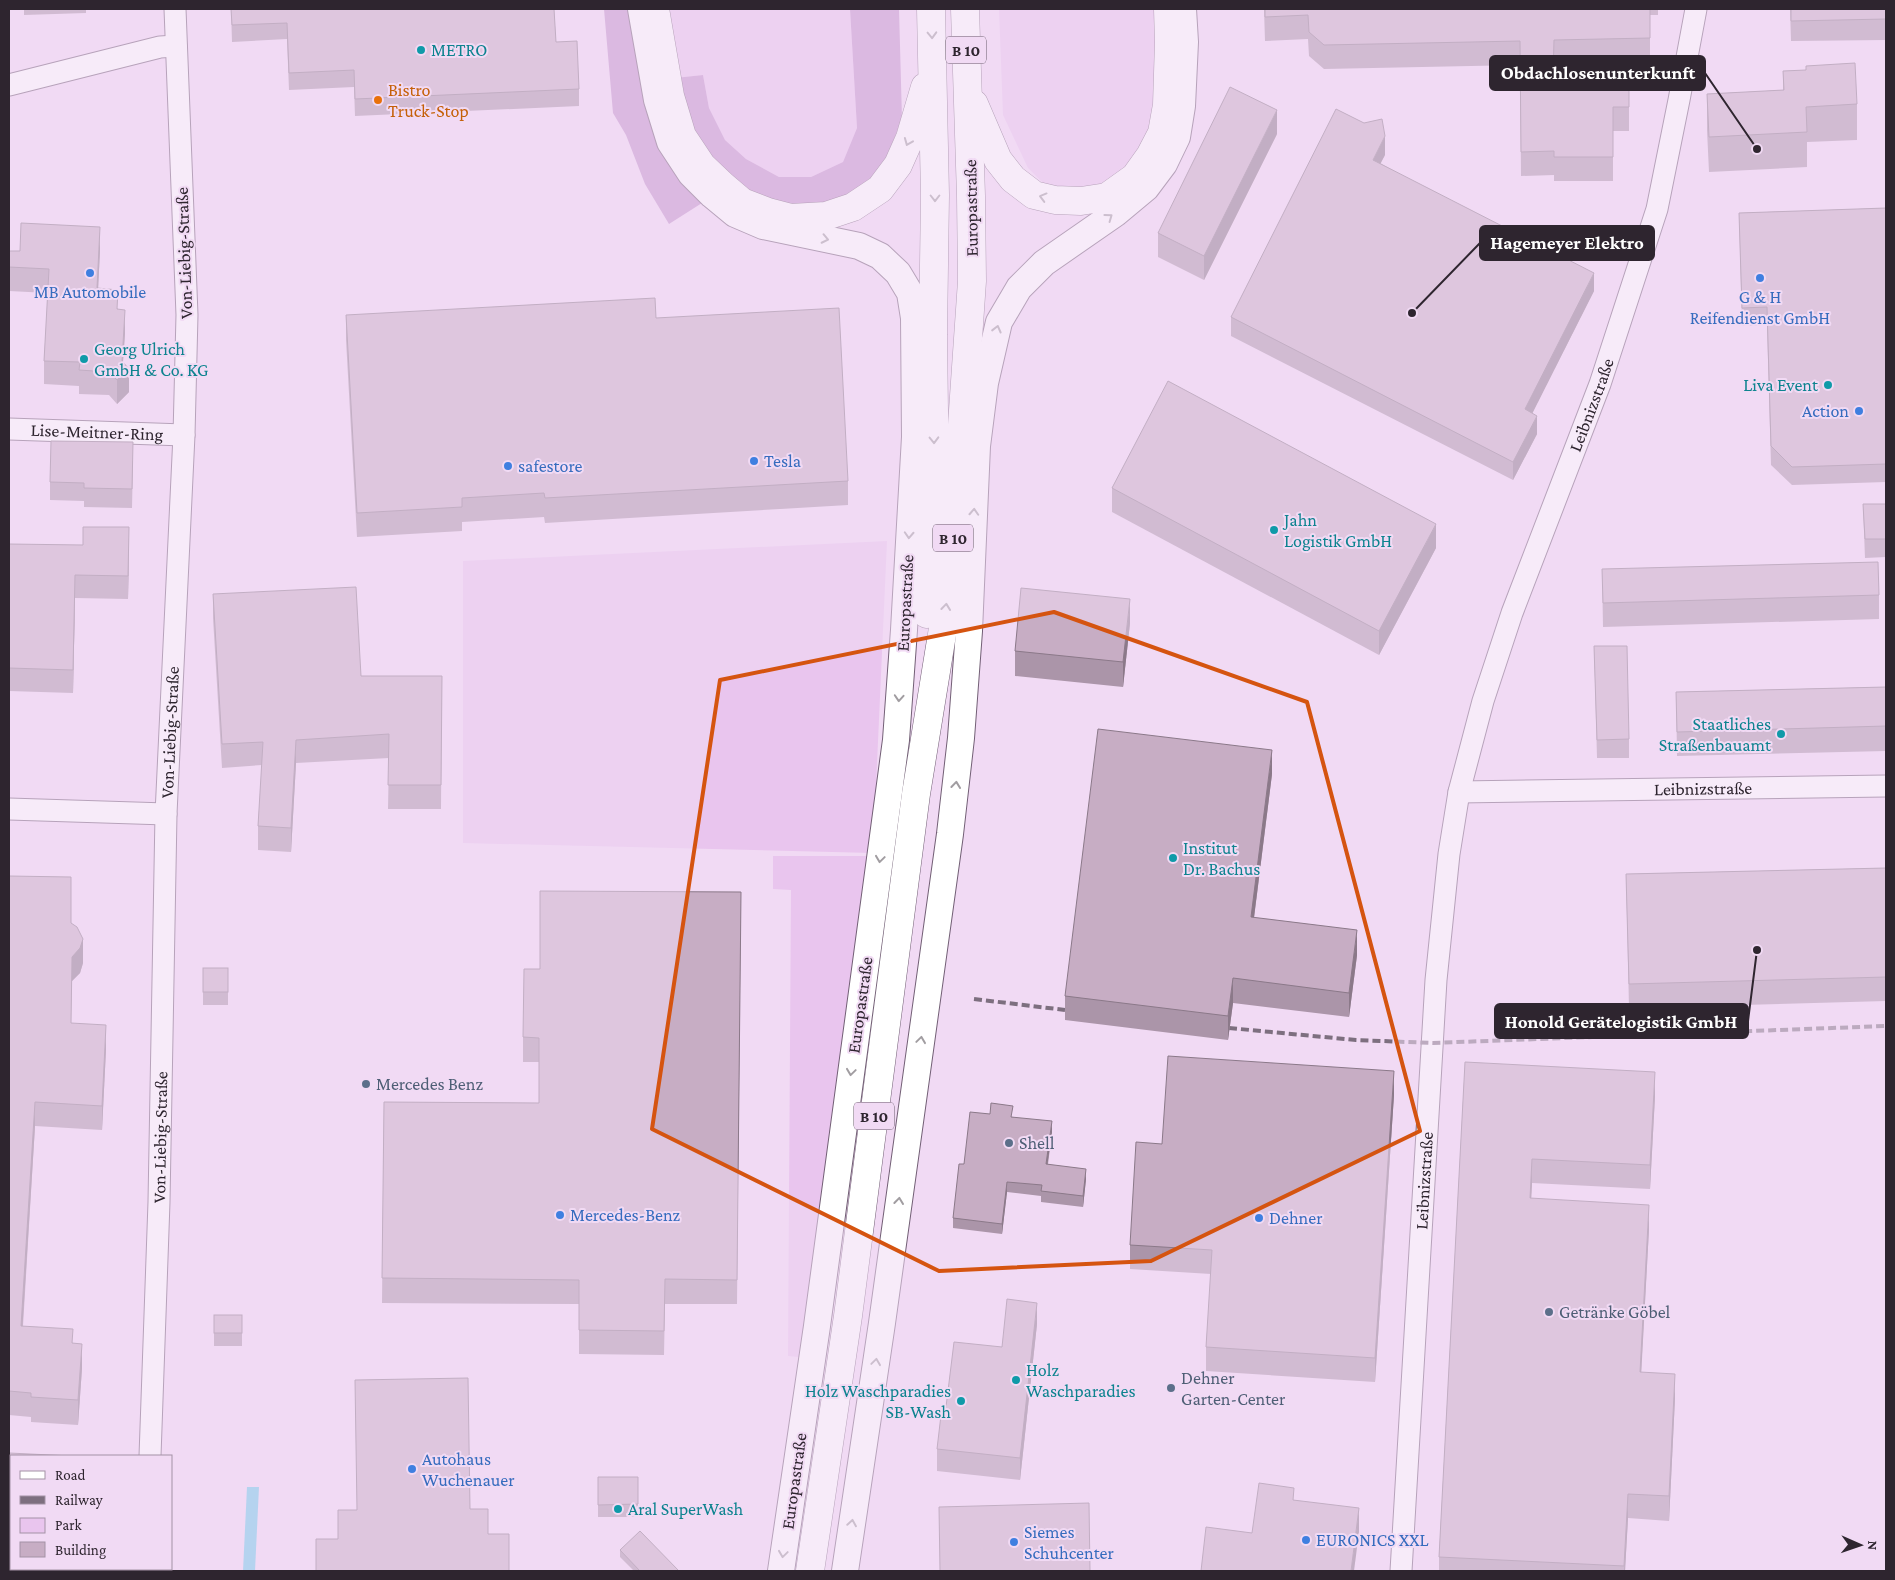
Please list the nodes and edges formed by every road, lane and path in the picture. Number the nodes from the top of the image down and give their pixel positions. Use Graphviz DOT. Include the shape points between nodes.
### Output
graph roads {
  1 [pos="175,9"];
  2 [pos="641,9"];
  3 [pos="655,9"];
  4 [pos="931,9"];
  5 [pos="964,9"];
  6 [pos="1168,9"];
  7 [pos="1183,9"];
  8 [pos="1696,9"];
  9 [pos="176,46"];
  10 [pos="933,62"];
  11 [pos="9,86"];
  12 [pos="968,92"];
  13 [pos="934,250"];
  14 [pos="972,281"];
  15 [pos="9,429"];
  16 [pos="184,435"];
  17 [pos="915,437"];
  18 [pos="977,446"];
  19 [pos="1886,786"];
  20 [pos="1459,792"];
  21 [pos="916,794"];
  22 [pos="9,809"];
  23 [pos="166,814"];
  24 [pos="150,1455"];
  25 [pos="781,1571"];
  26 [pos="810,1571"];
  27 [pos="845,1571"];
  28 [pos="1401,1571"];
  1 -- 9 [label="street, Von-Liebig-Straße"];
  2 -- 17 [label="street, Europastraße, one-way" via="662,117 670,142 691,174 735,214 763,226 859,246 880,256 898,273 910,294 914,318"];
  10 -- 3 [label="highway, one-way" via="910,138 898,165 880,188 854,206 826,216 791,218 742,202 702,166 682,136 670,96"];
  4 -- 10 [label="highway, Europastraße / B 10, one-way"];
  5 -- 12 [label="highway, Europastraße / B 10"];
  6 -- 12 [label="highway, one-way" via="1167,105 1162,133 1135,177 1107,197 1081,202 1034,195 1013,179 998,160"];
  18 -- 7 [label="street, one-way" via="985,383 999,322 1019,288 1044,262 1116,213 1146,188 1164,164 1177,138 1185,42"];
  8 -- 20 [label="street, Leibnizstraße" via="1657,209 1600,384 1512,613"];
  9 -- 11 [label="street" via="160,47"];
  9 -- 16 [label="street, Von-Liebig-Straße" via="187,315"];
  10 -- 13 [label="highway, Europastraße / B 10, one-way"];
  12 -- 14 [label="highway, Europastraße / B 10"];
  13 -- 17 [label="highway"];
  13 -- 21 [label="highway, Europastraße / B 10, one-way" via="935,490"];
  14 -- 18 [label="highway, B 10"];
  21 -- 14 [label="highway, Europastraße / B 10, one-way" via="945,616"];
  15 -- 16 [label="street, Lise-Meitner-Ring"];
  16 -- 23 [label="street, Von-Liebig-Straße"];
  17 -- 25 [label="street, Europastraße, one-way" via="896,740 818,1326"];
  27 -- 18 [label="street, B 10, one-way" via="950,834 969,631"];
  19 -- 20 [label="street, Leibnizstraße"];
  20 -- 28 [label="street, Leibnizstraße" via="1436,980"];
  21 -- 26 [label="highway, Europastraße / B 10" via="848,1316"];
  22 -- 23 [label="street"];
  23 -- 24 [label="street, Von-Liebig-Straße"];
}
